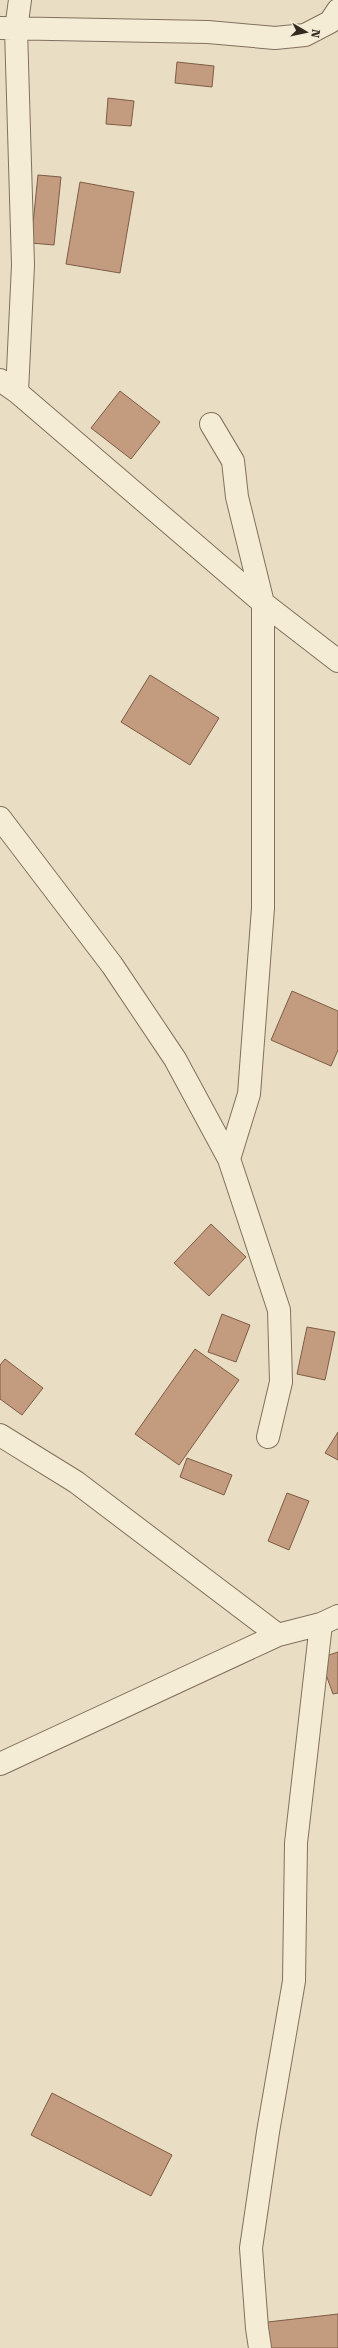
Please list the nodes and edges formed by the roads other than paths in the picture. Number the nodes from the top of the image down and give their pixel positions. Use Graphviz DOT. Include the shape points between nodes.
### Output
graph roads {
  1 [pos="20,0"];
  2 [pos="338,10"];
  3 [pos="8,29"];
  4 [pos="8,386"];
  5 [pos="211,424"];
  6 [pos="263,603"];
  7 [pos="338,661"];
  8 [pos="0,818"];
  9 [pos="229,1159"];
  10 [pos="0,1435"];
  11 [pos="268,1437"];
  12 [pos="330,1620"];
  13 [pos="278,1635"];
  14 [pos="0,1764"];
  15 [pos="260,2348"];
  1 -- 3 [label="street"];
  2 -- 3 [label="street" via="330,22 305,35 275,38 208,32"];
  3 -- 4 [label="street" via="23,264"];
  4 -- 6 [label="street"];
  5 -- 6 [label="street" via="233,461 237,497"];
  6 -- 7 [label="street"];
  6 -- 9 [label="street" via="263,908 249,1094"];
  8 -- 9 [label="street" via="129,990 175,1059"];
  9 -- 11 [label="street" via="279,1310 281,1382"];
  10 -- 13 [label="street" via="76,1482"];
  12 -- 13 [label="street"];
  12 -- 15 [label="street" via="296,1843 294,1980 251,2248"];
  13 -- 14 [label="street"];
}
